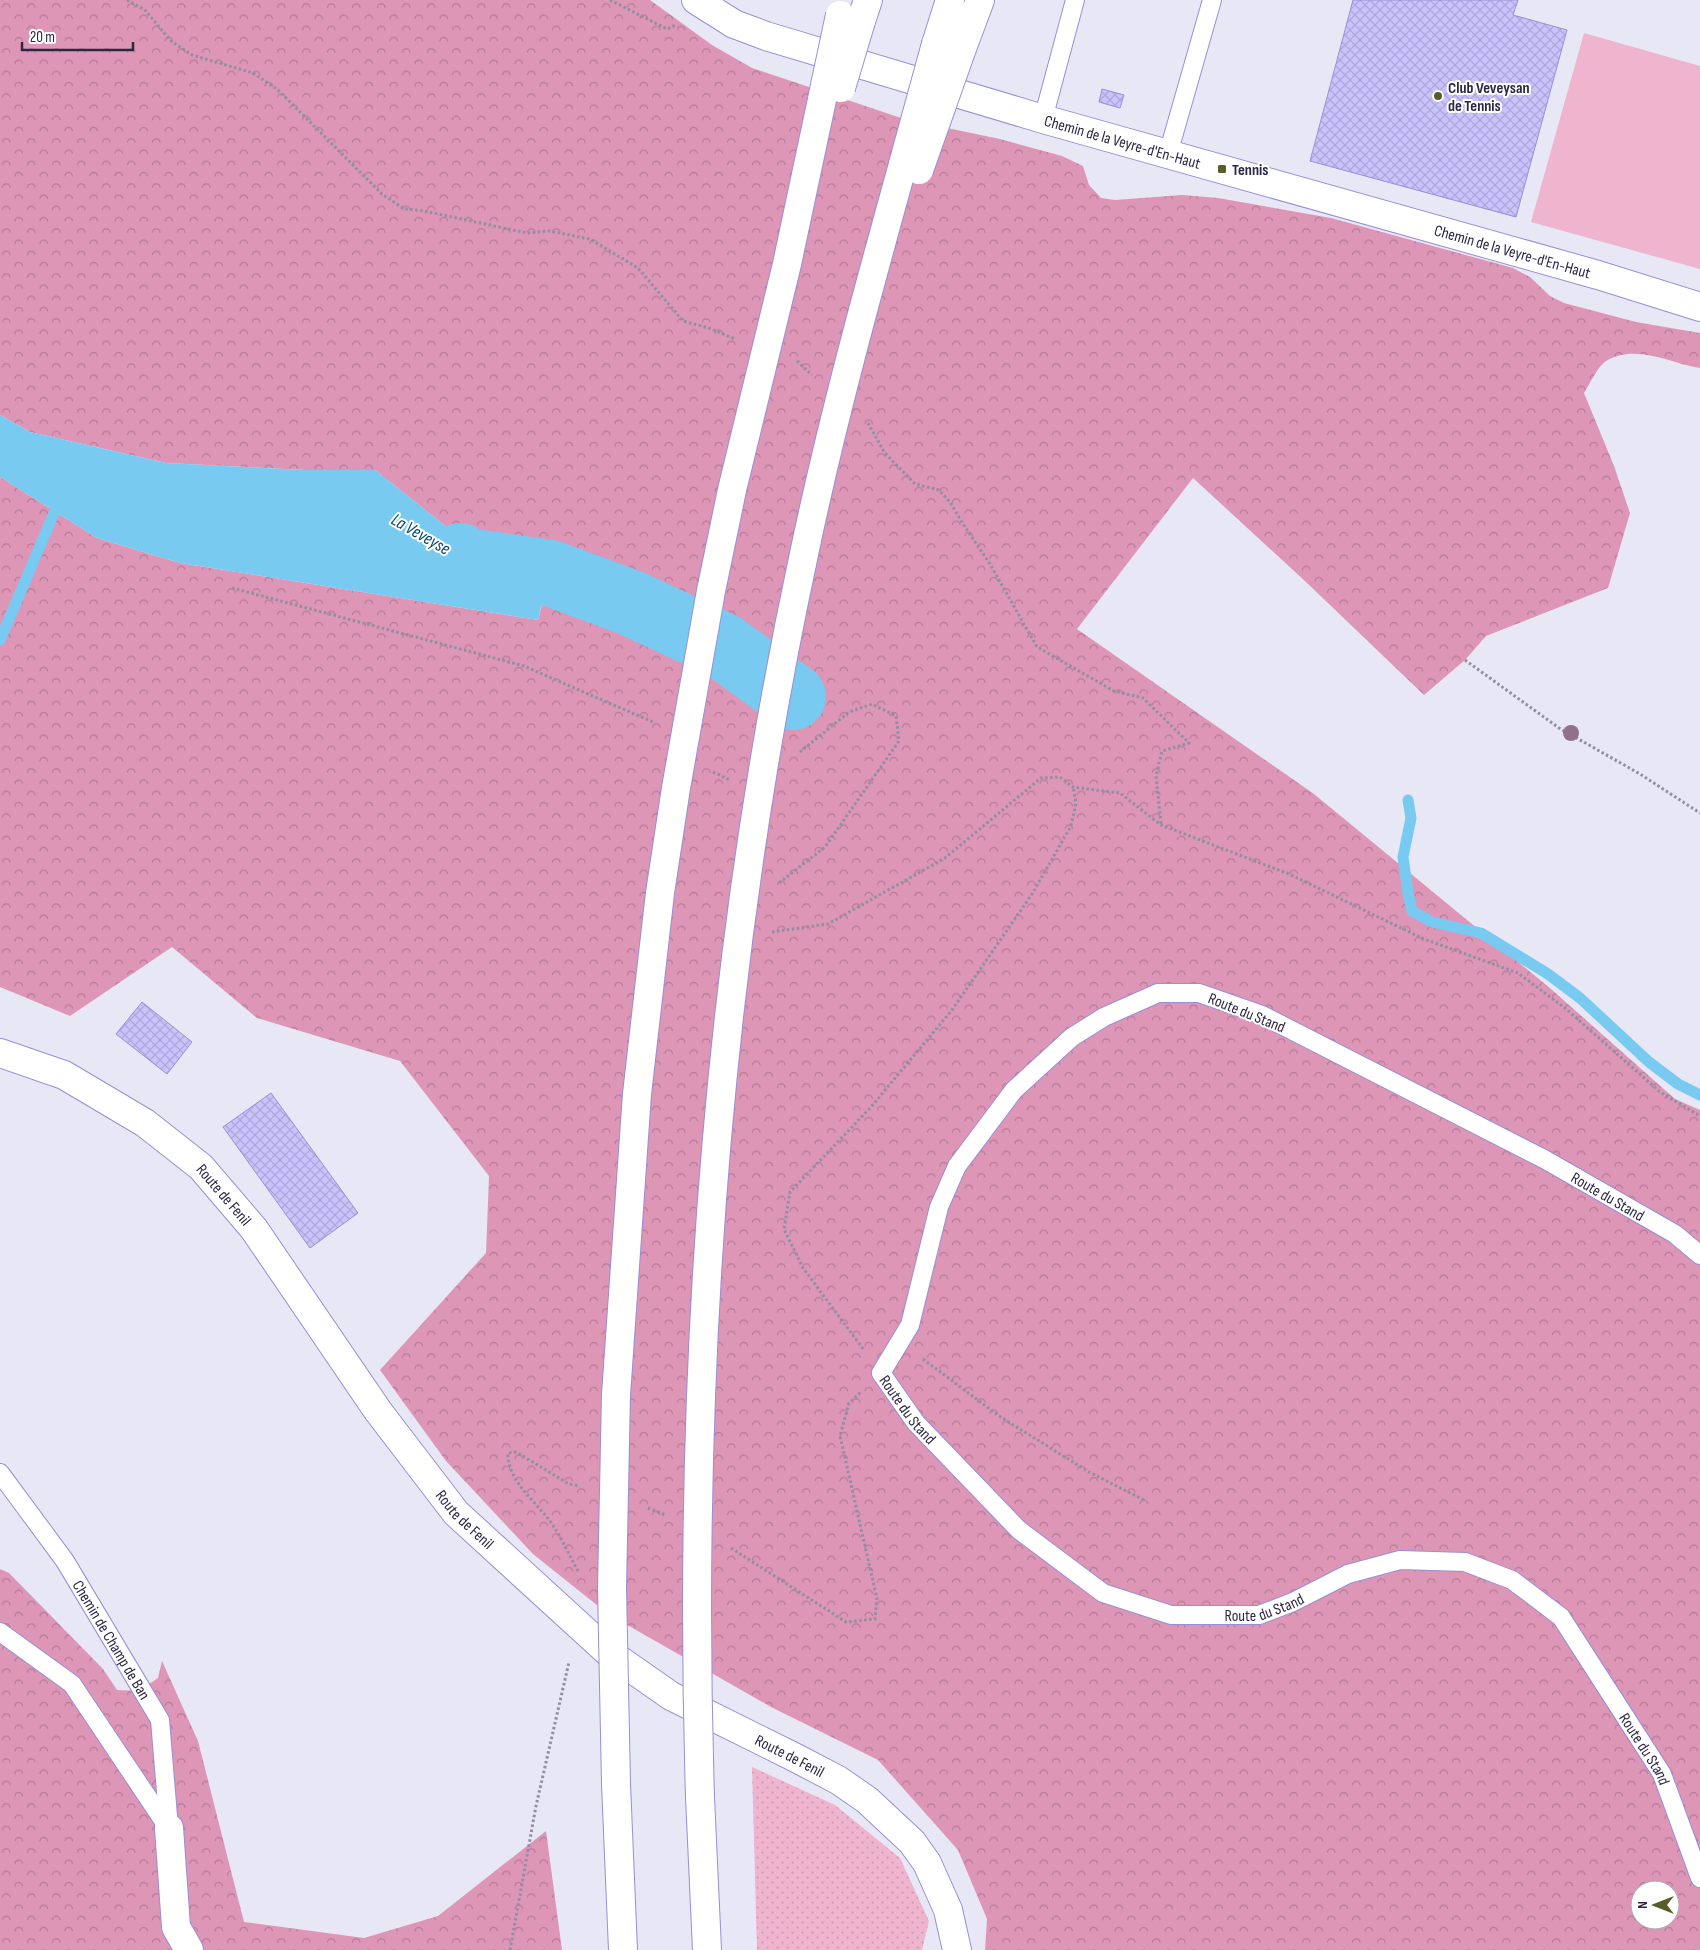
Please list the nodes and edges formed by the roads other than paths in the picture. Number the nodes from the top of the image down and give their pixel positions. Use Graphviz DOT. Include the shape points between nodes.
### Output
graph roads {
  1 [pos="950,0"];
  2 [pos="980,0"];
  3 [pos="1075,0"];
  4 [pos="1212,0"];
  5 [pos="851,7"];
  6 [pos="689,11"];
  7 [pos="948,48"];
  8 [pos="1043,119"];
  9 [pos="1168,154"];
  10 [pos="1700,307"];
  11 [pos="0,1053"];
  12 [pos="1700,1255"];
  13 [pos="0,1473"];
  14 [pos="0,1632"];
  15 [pos="169,1828"];
  16 [pos="1700,1878"];
  17 [pos="182,1939"];
  18 [pos="623,1950"];
  19 [pos="707,1950"];
  20 [pos="958,1950"];
  1 -- 7 [label="main road"];
  2 -- 7 [label="main road"];
  3 -- 8 [label="lane"];
  4 -- 9 [label="lane"];
  5 -- 18 [label="main road, bridge" via="732,490 711,591 676,788 648,993 631,1173 616,1395 612,1587"];
  6 -- 8 [label="main road, Chemin de la Veyre-d'En-Haut"];
  7 -- 19 [label="main road, bridge" via="843,386 803,556 750,850 726,1044 710,1225 699,1425 697,1639"];
  8 -- 9 [label="main road, Chemin de la Veyre-d'En-Haut"];
  9 -- 10 [label="main road, Chemin de la Veyre-d'En-Haut" via="1588,272"];
  11 -- 20 [label="main road, Route de Fenil" via="64,1074 145,1123 201,1167 254,1229 378,1411 456,1513 608,1652 671,1696 794,1756 867,1800 912,1842 927,1863 948,1910"];
  12 -- 16 [label="lane, Route du Stand" via="1675,1234 1544,1159 1262,1015 1199,993 1158,993 1104,1017 1072,1037 1014,1090 957,1166 939,1207 910,1324 881,1373 916,1423 1019,1530 1103,1593 1171,1614 1259,1615 1348,1574 1400,1560 1465,1562 1512,1580 1561,1618 1662,1774"];
  13 -- 15 [label="lane, Chemin de Champ de Ban" via="65,1561 160,1720"];
  14 -- 15 [label="lane" via="72,1684"];
  15 -- 17 [label="main road"];
}
